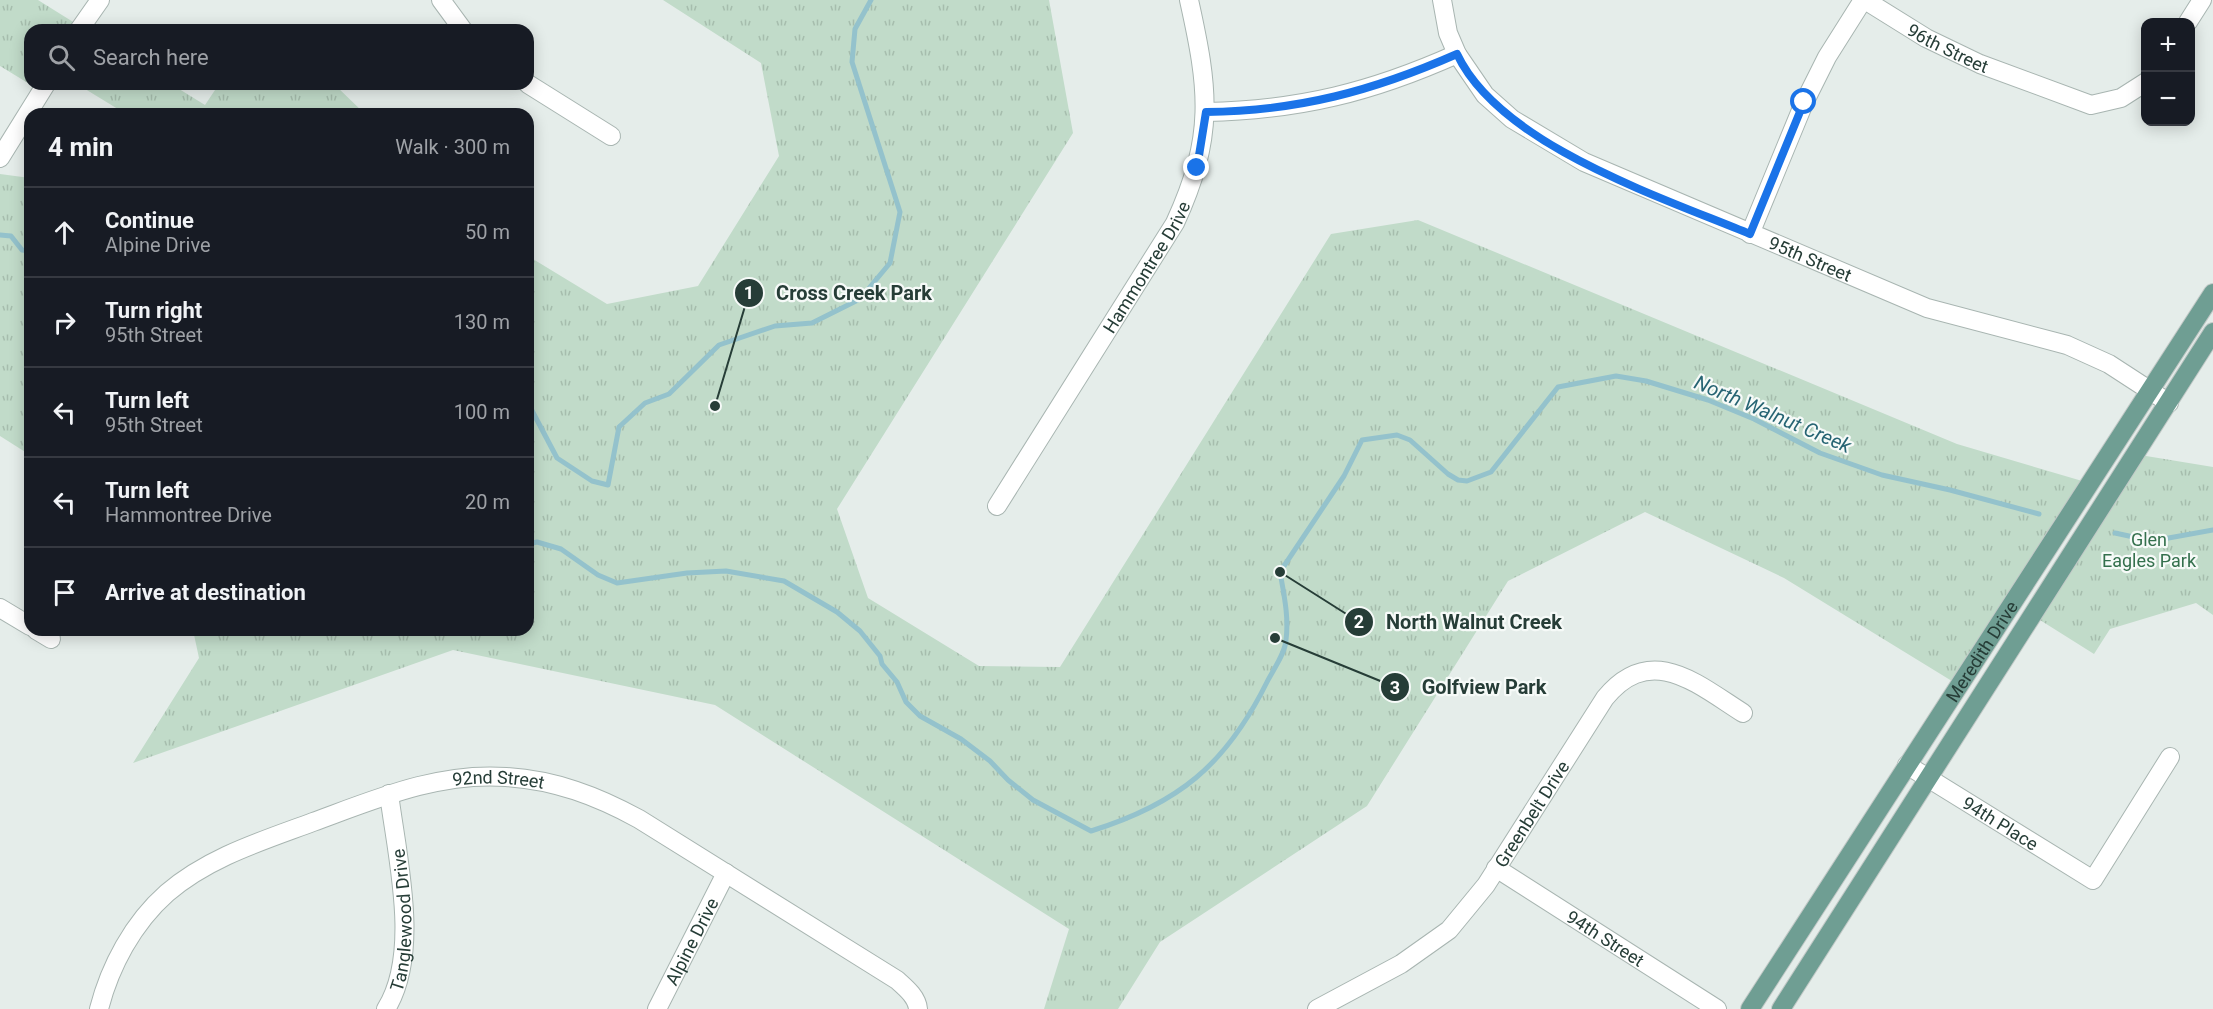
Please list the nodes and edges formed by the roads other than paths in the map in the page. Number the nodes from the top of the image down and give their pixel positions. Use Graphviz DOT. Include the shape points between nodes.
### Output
graph roads {
  1 [pos="100,0"];
  2 [pos="441,0"];
  3 [pos="1189,0"];
  4 [pos="1442,0"];
  5 [pos="1864,0"];
  6 [pos="2202,0"];
  7 [pos="2191,18"];
  8 [pos="83,24"];
  9 [pos="459,24"];
  10 [pos="1457,54"];
  11 [pos="2141,85"];
  12 [pos="534,88"];
  13 [pos="41,90"];
  14 [pos="30,108"];
  15 [pos="1206,112"];
  16 [pos="24,119"];
  17 [pos="611,136"];
  18 [pos="0,158"];
  19 [pos="1750,234"];
  20 [pos="2213,293"];
  21 [pos="2213,332"];
  22 [pos="2150,392"];
  23 [pos="2169,403"];
  24 [pos="998,506"];
  25 [pos="0,608"];
  26 [pos="24,622"];
  27 [pos="1743,713"];
  28 [pos="2170,757"];
  29 [pos="1907,765"];
  30 [pos="1926,778"];
  31 [pos="389,794"];
  32 [pos="1496,868"];
  33 [pos="726,873"];
  34 [pos="100,1005"];
  35 [pos="918,1006"];
  36 [pos="386,1009"];
  37 [pos="657,1009"];
  38 [pos="1317,1009"];
  39 [pos="1717,1009"];
  40 [pos="1750,1009"];
  41 [pos="1781,1009"];
  1 -- 8 [label="street"];
  2 -- 9 [label="street"];
  3 -- 15 [label="street, Hammontree Drive" via="1204,64"];
  4 -- 10 [label="street" via="1448,33"];
  5 -- 11 [label="street, 96th Street" via="1926,38 1980,64 2091,105 2121,98"];
  5 -- 19 [label="street" via="1804,102"];
  6 -- 7 [label="street"];
  10 -- 15 [label="street" via="1406,77 1353,94 1298,106"];
  10 -- 19 [label="street, 95th Street" via="1485,95 1512,118 1584,162"];
  12 -- 17 [label="street"];
  13 -- 14 [label="street"];
  15 -- 24 [label="street, Hammontree Drive" via="1197,168 1175,223"];
  16 -- 18 [label="street"];
  19 -- 22 [label="street, 95th Street" via="1927,308 2067,345 2109,364"];
  20 -- 22 [label="main road, Meredith Drive"];
  21 -- 23 [label="main road, Meredith Drive"];
  22 -- 23 [label="street, 95th Street"];
  22 -- 29 [label="main road, Meredith Drive"];
  23 -- 30 [label="main road, Meredith Drive"];
  25 -- 26 [label="street"];
  27 -- 32 [label="street, Greenbelt Drive" via="1674,672 1659,669 1627,677 1605,698"];
  28 -- 30 [label="street, 94th Place" via="2093,880"];
  29 -- 30 [label="street, 94th Place"];
  29 -- 40 [label="main road, Meredith Drive"];
  30 -- 41 [label="main road, Meredith Drive"];
  31 -- 33 [label="street, 92nd Street" via="439,780 471,777 505,777 565,787 608,802"];
  31 -- 34 [label="street, 92nd Street" via="241,849 188,876 166,894 129,939 115,963"];
  31 -- 36 [label="street, Tanglewood Drive" via="405,953 400,979"];
  32 -- 38 [label="street, Greenbelt Drive" via="1470,907 1427,948"];
  32 -- 39 [label="street, 94th Street"];
  33 -- 35 [label="street, 92nd Street" via="897,980"];
  33 -- 37 [label="street, Alpine Drive"];
}
